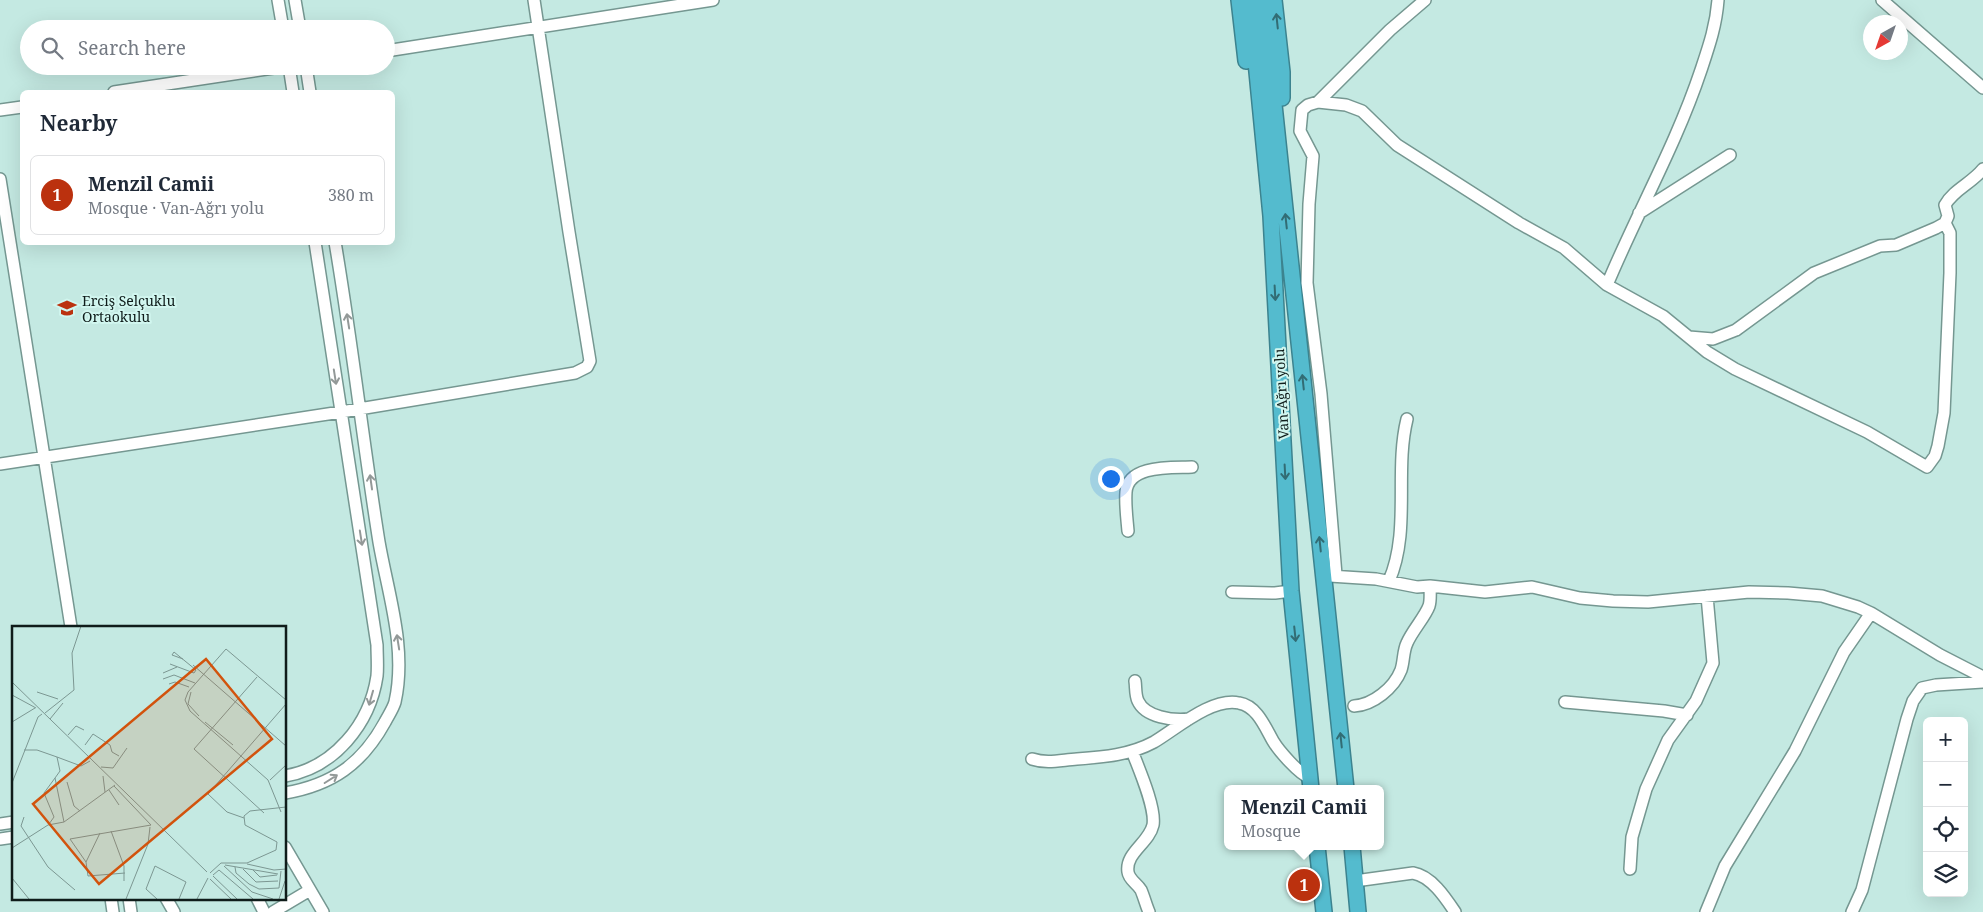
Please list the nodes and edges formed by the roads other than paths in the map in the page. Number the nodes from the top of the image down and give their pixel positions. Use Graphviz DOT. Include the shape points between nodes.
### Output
graph roads {
  1 [pos="278,0"];
  2 [pos="295,0"];
  3 [pos="534,0"];
  4 [pos="713,0"];
  5 [pos="1239,0"];
  6 [pos="1250,0"];
  7 [pos="1263,0"];
  8 [pos="1274,0"];
  9 [pos="1425,0"];
  10 [pos="1718,0"];
  11 [pos="1882,0"];
  12 [pos="281,20"];
  13 [pos="298,20"];
  14 [pos="539,27"];
  15 [pos="395,50"];
  16 [pos="228,75"];
  17 [pos="289,75"];
  18 [pos="307,75"];
  19 [pos="1983,88"];
  20 [pos="127,90"];
  21 [pos="292,90"];
  22 [pos="310,90"];
  23 [pos="1318,102"];
  24 [pos="20,106"];
  25 [pos="0,110"];
  26 [pos="1730,155"];
  27 [pos="1272,157"];
  28 [pos="1983,169"];
  29 [pos="0,179"];
  30 [pos="1639,213"];
  31 [pos="1945,223"];
  32 [pos="315,245"];
  33 [pos="335,245"];
  34 [pos="1607,285"];
  35 [pos="1690,337"];
  36 [pos="361,409"];
  37 [pos="341,412"];
  38 [pos="1407,419"];
  39 [pos="45,456"];
  40 [pos="0,464"];
  41 [pos="1192,467"];
  42 [pos="1128,531"];
  43 [pos="1330,577"];
  44 [pos="1389,581"];
  45 [pos="1430,586"];
  46 [pos="1291,591"];
  47 [pos="1232,592"];
  48 [pos="1706,596"];
  49 [pos="1871,613"];
  50 [pos="71,626"];
  51 [pos="1957,663"];
  52 [pos="1983,676"];
  53 [pos="1135,680"];
  54 [pos="1983,682"];
  55 [pos="1954,684"];
  56 [pos="1565,702"];
  57 [pos="1354,706"];
  58 [pos="1687,715"];
  59 [pos="1191,719"];
  60 [pos="1132,751"];
  61 [pos="1032,759"];
  62 [pos="286,776"];
  63 [pos="1311,783"];
  64 [pos="1346,785"];
  65 [pos="286,794"];
  66 [pos="286,849"];
  67 [pos="1317,850"];
  68 [pos="1352,850"];
  69 [pos="1630,868"];
  70 [pos="1355,881"];
  71 [pos="310,890"];
  72 [pos="167,900"];
  73 [pos="258,900"];
  74 [pos="174,912"];
  75 [pos="264,912"];
  76 [pos="273,912"];
  77 [pos="323,912"];
  78 [pos="1149,912"];
  79 [pos="1324,912"];
  80 [pos="1358,912"];
  81 [pos="1455,912"];
  82 [pos="1706,912"];
  83 [pos="1852,912"];
  1 -- 12 [label="street"];
  2 -- 13 [label="street"];
  3 -- 14 [label="street"];
  4 -- 14 [label="street"];
  5 -- 27 [label="highway" via="1249,86"];
  6 -- 27 [label="highway, Van-Ağrı yolu"];
  7 -- 27 [label="highway"];
  27 -- 8 [label="highway, one-way" via="1282,124 1282,72"];
  9 -- 23 [label="street"];
  10 -- 30 [label="street" via="1716,24 1695,87 1676,136"];
  11 -- 19 [label="street"];
  14 -- 15 [label="street"];
  14 -- 36 [label="street" via="590,361 587,367 575,373"];
  16 -- 20 [label="street"];
  17 -- 21 [label="street"];
  18 -- 22 [label="street"];
  23 -- 34 [label="street" via="1346,105 1362,112 1397,145 1564,248"];
  23 -- 43 [label="street" via="1302,110 1300,131 1313,156 1307,283 1321,394"];
  24 -- 25 [label="street"];
  26 -- 30 [label="street"];
  43 -- 27 [label="highway, one-way"];
  27 -- 46 [label="highway, Van-Ağrı yolu, one-way" via="1271,216"];
  28 -- 31 [label="street" via="1950,197 1945,205 1948,216"];
  29 -- 39 [label="street"];
  30 -- 34 [label="street"];
  31 -- 35 [label="street" via="1896,245 1880,246 1814,273 1736,330 1713,339"];
  31 -- 35 [label="street" via="1950,233 1950,273 1944,413 1935,456 1927,467 1867,432 1735,369"];
  32 -- 37 [label="street, one-way"];
  36 -- 33 [label="street, one-way"];
  34 -- 35 [label="street" via="1663,316"];
  36 -- 37 [label="street"];
  65 -- 36 [label="street, one-way" via="323,784 348,768 366,751 394,704 400,672 399,647 379,541"];
  37 -- 39 [label="street"];
  37 -- 62 [label="street, one-way" via="377,645 377,676 370,704 356,731 338,750 318,764"];
  38 -- 44 [label="street" via="1401,465 1401,536"];
  39 -- 40 [label="street"];
  39 -- 50 [label="street"];
  41 -- 42 [label="street" via="1160,468 1137,474 1131,479 1126,492"];
  43 -- 44 [label="street"];
  64 -- 43 [label="highway, one-way"];
  44 -- 45 [label="street" via="1417,587"];
  45 -- 48 [label="street" via="1485,592 1532,587 1580,598 1613,601 1648,602"];
  45 -- 57 [label="street" via="1429,606 1406,645 1396,680 1370,702"];
  46 -- 47 [label="street"];
  46 -- 63 [label="highway, Van-Ağrı yolu, one-way"];
  48 -- 49 [label="street" via="1749,592 1822,596"];
  48 -- 58 [label="street" via="1713,663"];
  49 -- 51 [label="street"];
  49 -- 82 [label="street" via="1844,652 1795,751 1725,866"];
  51 -- 52 [label="street"];
  51 -- 55 [label="street"];
  53 -- 59 [label="street" via="1138,702 1144,709 1170,719"];
  54 -- 55 [label="street"];
  55 -- 83 [label="street" via="1922,688 1913,701 1862,890"];
  56 -- 58 [label="street"];
  58 -- 69 [label="street" via="1668,740 1646,789 1632,837"];
  59 -- 60 [label="street"];
  59 -- 63 [label="street" via="1223,703 1243,704 1265,724 1274,742"];
  60 -- 61 [label="street" via="1094,759 1050,762"];
  60 -- 78 [label="street" via="1154,815 1146,839 1128,864 1128,873 1140,889"];
  66 -- 71 [label="street"];
  67 -- 79 [label="highway"];
  68 -- 70 [label="highway"];
  70 -- 80 [label="highway"];
  70 -- 81 [label="street" via="1422,874"];
  71 -- 76 [label="street"];
  71 -- 77 [label="street"];
  72 -- 74 [label="street"];
  73 -- 75 [label="street"];
}
